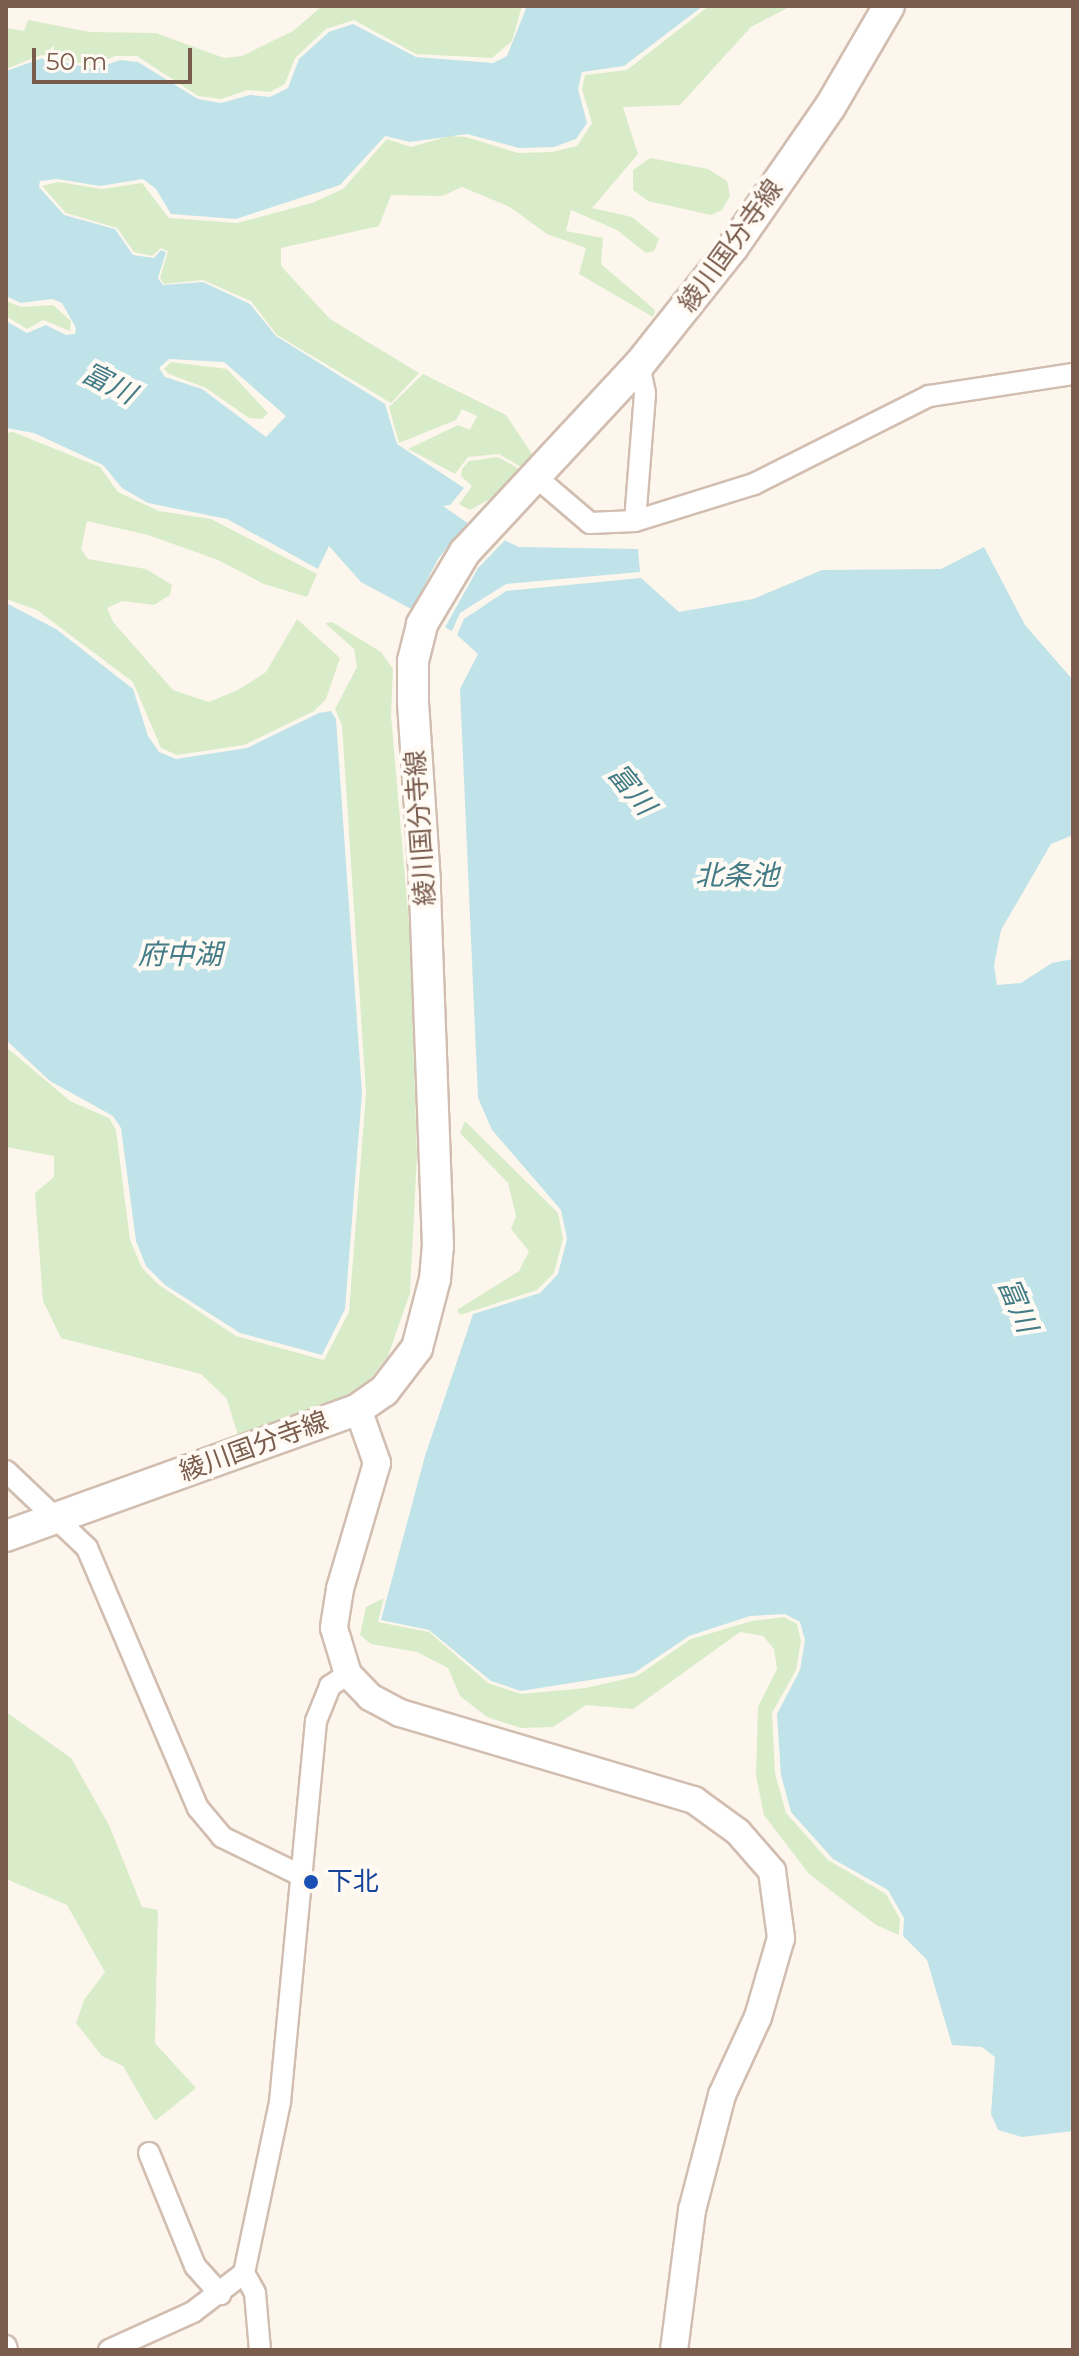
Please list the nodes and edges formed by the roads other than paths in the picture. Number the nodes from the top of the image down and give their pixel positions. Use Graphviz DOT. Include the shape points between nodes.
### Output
graph roads {
  1 [pos="889,6"];
  2 [pos="639,365"];
  3 [pos="1073,374"];
  4 [pos="536,477"];
  5 [pos="635,521"];
  6 [pos="358,1409"];
  7 [pos="6,1471"];
  8 [pos="56,1518"];
  9 [pos="6,1536"];
  10 [pos="348,1674"];
  11 [pos="300,1875"];
  12 [pos="149,2153"];
  13 [pos="244,2273"];
  14 [pos="220,2294"];
  15 [pos="109,2350"];
  16 [pos="260,2350"];
  17 [pos="674,2350"];
  1 -- 2 [label="main road, 綾川国分寺線" via="774,189"];
  2 -- 4 [label="main road, 綾川国分寺線"];
  2 -- 5 [label="street" via="645,393"];
  3 -- 5 [label="street" via="929,396 754,484"];
  4 -- 5 [label="street" via="590,523"];
  4 -- 6 [label="main road, 綾川国分寺線" via="442,585 422,624 413,661 425,883 435,1279 417,1348 384,1391"];
  6 -- 8 [label="main road, 綾川国分寺線"];
  6 -- 10 [label="street" via="377,1463 336,1615 339,1651"];
  7 -- 8 [label="street"];
  8 -- 9 [label="main road, 綾川国分寺線"];
  8 -- 11 [label="street" via="87,1548 198,1808 222,1837"];
  10 -- 11 [label="street" via="330,1686 316,1721"];
  10 -- 17 [label="street" via="370,1697 400,1713 694,1800 738,1832 772,1871 781,1938 758,2017 722,2095 692,2210"];
  11 -- 13 [label="street" via="280,2102"];
  12 -- 14 [label="street" via="195,2266"];
  13 -- 14 [label="street"];
  13 -- 16 [label="street" via="255,2293"];
  14 -- 15 [label="street"];
}
